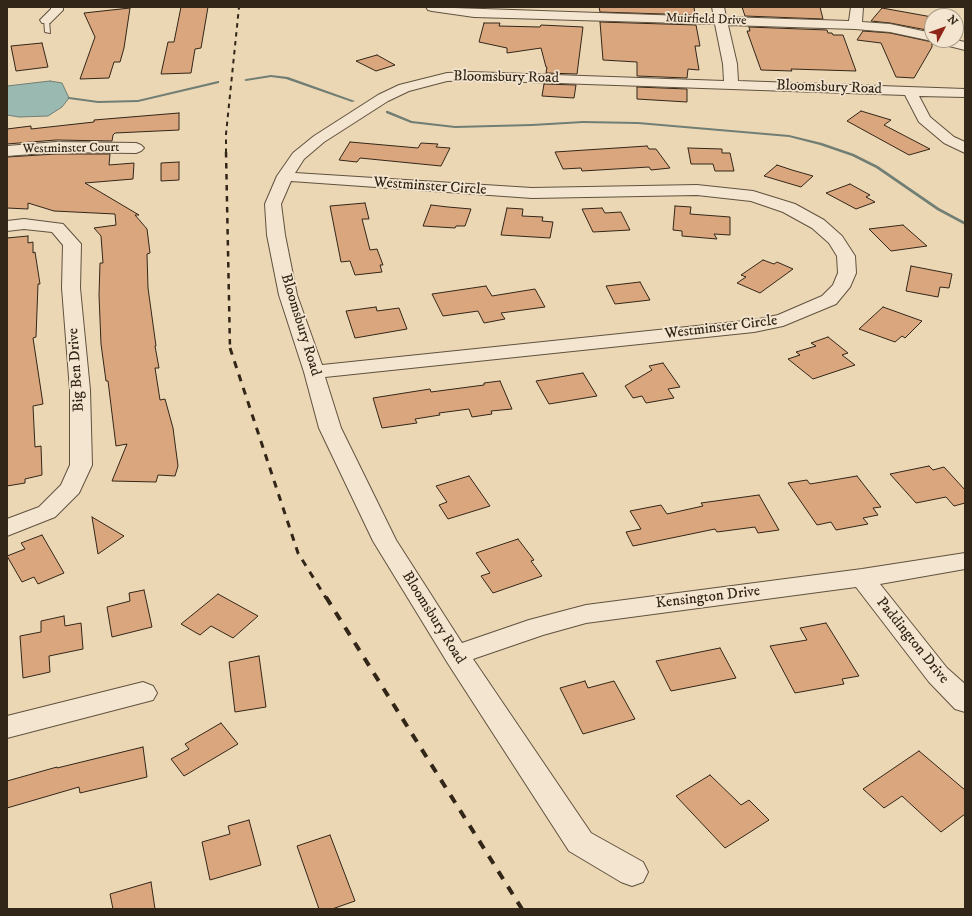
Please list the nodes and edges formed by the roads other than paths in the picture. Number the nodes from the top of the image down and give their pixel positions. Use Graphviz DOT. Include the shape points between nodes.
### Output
graph roads {
  1 [pos="57,7"];
  2 [pos="432,7"];
  3 [pos="718,7"];
  4 [pos="857,7"];
  5 [pos="509,10"];
  6 [pos="46,20"];
  7 [pos="720,20"];
  8 [pos="855,25"];
  9 [pos="48,32"];
  10 [pos="924,35"];
  11 [pos="730,85"];
  12 [pos="910,91"];
  13 [pos="965,93"];
  14 [pos="136,148"];
  15 [pos="965,148"];
  16 [pos="7,151"];
  17 [pos="285,176"];
  18 [pos="7,226"];
  19 [pos="314,372"];
  20 [pos="7,528"];
  21 [pos="965,561"];
  22 [pos="862,578"];
  23 [pos="456,655"];
  24 [pos="143,693"];
  25 [pos="965,702"];
  26 [pos="7,727"];
  27 [pos="632,872"];
  1 -- 6 [label="street"];
  2 -- 5 [label="street, Muirfield Drive" via="468,12"];
  3 -- 7 [label="street"];
  4 -- 8 [label="street"];
  5 -- 7 [label="street, Muirfield Drive"];
  6 -- 9 [label="lane"];
  7 -- 8 [label="street, Muirfield Drive"];
  7 -- 11 [label="street" via="730,64"];
  8 -- 10 [label="street, Muirfield Drive" via="890,28"];
  11 -- 12 [label="street, Bloomsbury Road"];
  11 -- 17 [label="street, Bloomsbury Road" via="447,77 404,88 342,123 298,156"];
  12 -- 13 [label="street, Bloomsbury Road"];
  12 -- 15 [label="street" via="924,119 949,140"];
  14 -- 16 [label="street, Westminster Court" via="56,147"];
  17 -- 19 [label="street, Bloomsbury Road" via="273,204 276,235 288,295"];
  17 -- 19 [label="street, Westminster Circle" via="532,193 697,190 753,196 789,208 818,224 836,240 846,256 847,273 841,287 829,300 783,320 754,326"];
  18 -- 20 [label="street, Big Ben Drive" via="24,224 57,228 72,244 71,288 80,390 81,465 71,488 47,512"];
  19 -- 23 [label="street, Bloomsbury Road" via="330,428 385,541"];
  21 -- 22 [label="street, Kensington Drive"];
  22 -- 23 [label="street, Kensington Drive" via="586,614 538,627"];
  22 -- 25 [label="street, Paddington Drive" via="938,675"];
  23 -- 27 [label="street, Bloomsbury Road" via="580,842"];
  24 -- 26 [label="street"];
}
